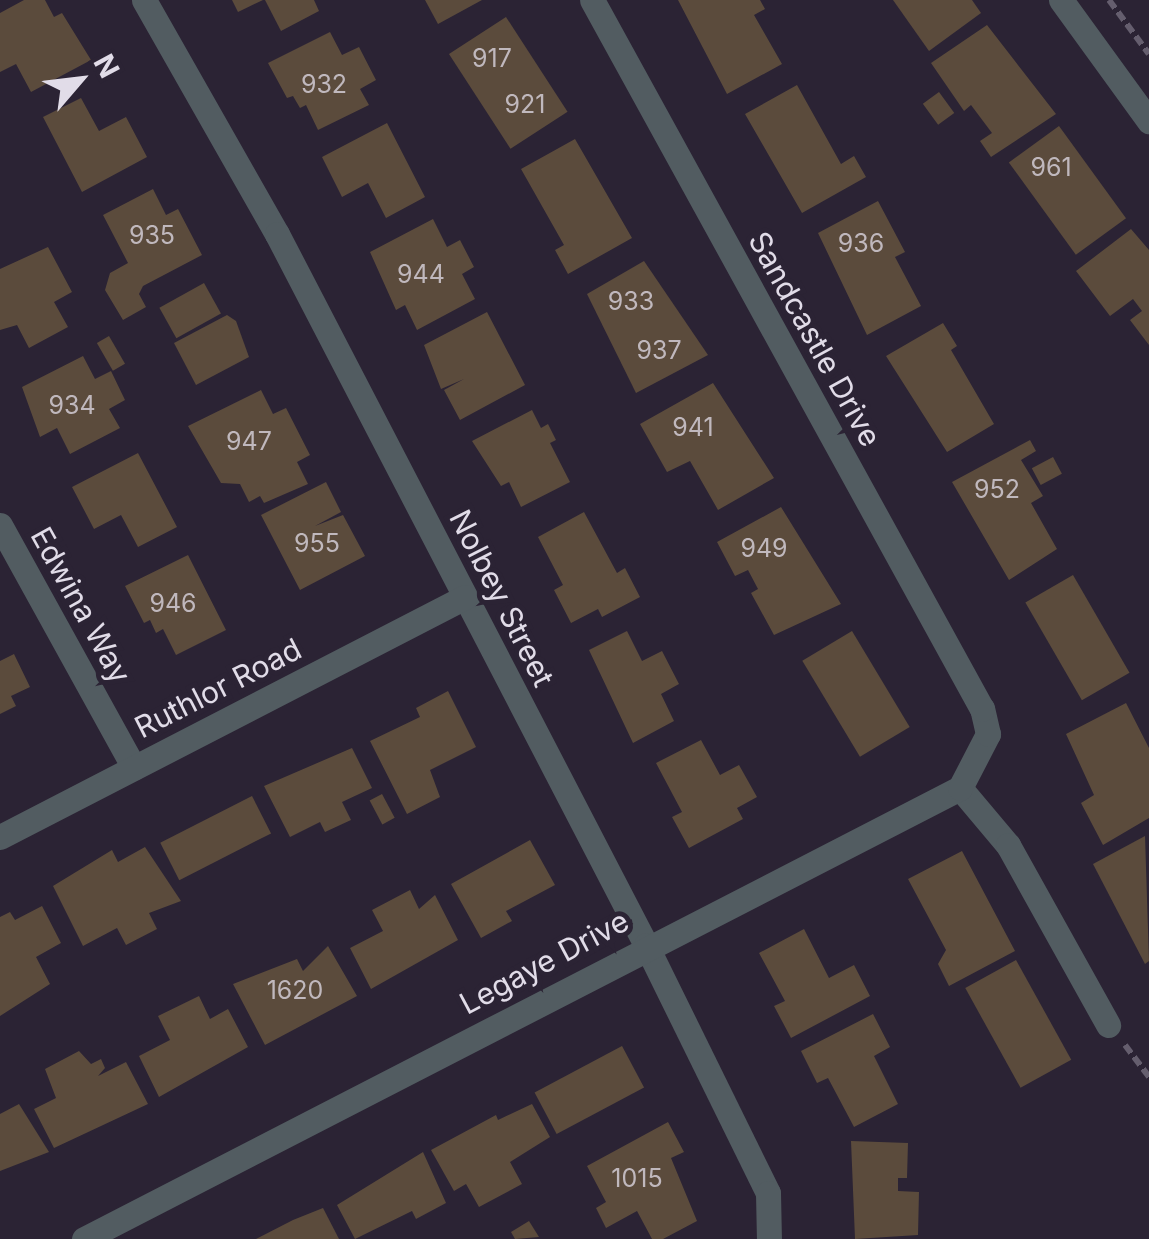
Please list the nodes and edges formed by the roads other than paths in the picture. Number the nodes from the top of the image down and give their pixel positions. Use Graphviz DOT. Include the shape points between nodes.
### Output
graph roads {
  1 [pos="144,0"];
  2 [pos="592,0"];
  3 [pos="1061,0"];
  4 [pos="1149,121"];
  5 [pos="0,526"];
  6 [pos="465,596"];
  7 [pos="134,768"];
  8 [pos="960,788"];
  9 [pos="0,836"];
  10 [pos="646,946"];
  11 [pos="1108,1025"];
  12 [pos="84,1239"];
  13 [pos="768,1239"];
  1 -- 6 [label="street, Nolbey Street" via="278,234"];
  2 -- 8 [label="street, Sandcastle Drive" via="982,709 988,734"];
  3 -- 4 [label="street"];
  5 -- 7 [label="street, Edwina Way"];
  6 -- 7 [label="street, Ruthlor Road"];
  6 -- 10 [label="street, Nolbey Street"];
  7 -- 9 [label="street, Ruthlor Road"];
  8 -- 10 [label="street, Legaye Drive"];
  8 -- 11 [label="street" via="1008,845"];
  10 -- 12 [label="street, Legaye Drive"];
  10 -- 13 [label="street, Nolbey Street" via="768,1193"];
}
